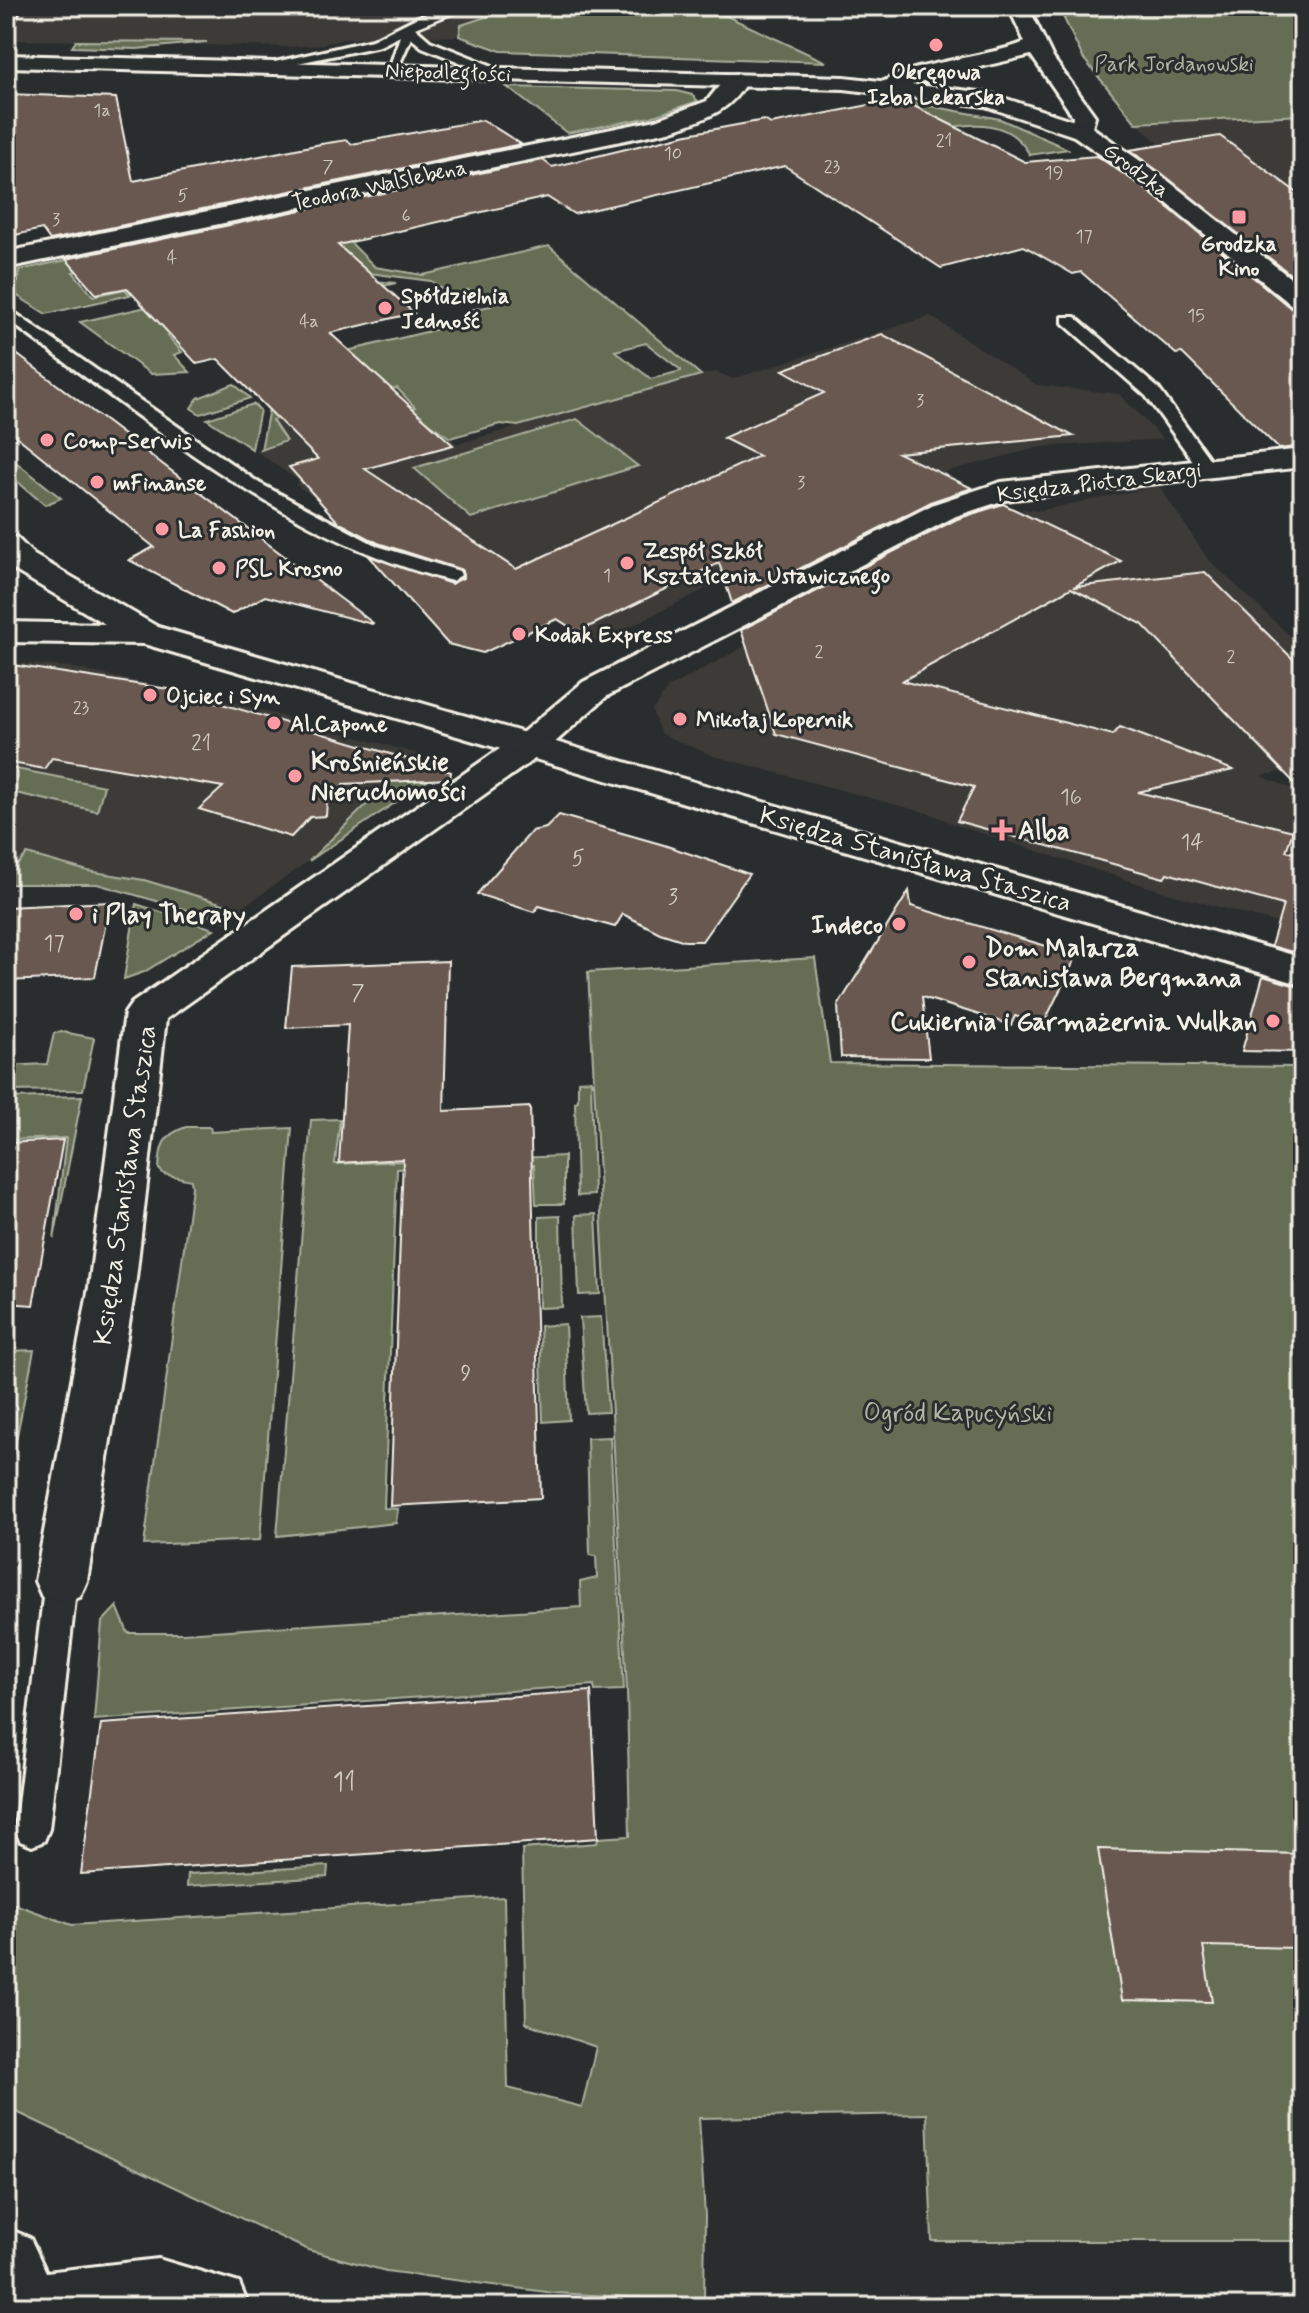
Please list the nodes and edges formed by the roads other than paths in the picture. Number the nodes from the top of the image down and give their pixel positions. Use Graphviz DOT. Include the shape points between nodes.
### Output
graph roads {
  1 [pos="15,6"];
  2 [pos="463,6"];
  3 [pos="1018,6"];
  4 [pos="6,25"];
  5 [pos="409,29"];
  6 [pos="1036,45"];
  7 [pos="6,61"];
  8 [pos="259,67"];
  9 [pos="392,69"];
  10 [pos="496,72"];
  11 [pos="736,80"];
  12 [pos="890,86"];
  13 [pos="1082,131"];
  14 [pos="6,260"];
  15 [pos="1303,301"];
  16 [pos="6,312"];
  17 [pos="1069,320"];
  18 [pos="1303,458"];
  19 [pos="1207,468"];
  20 [pos="12,559"];
  21 [pos="452,575"];
  22 [pos="6,632"];
  23 [pos="146,634"];
  24 [pos="530,745"];
  25 [pos="1303,972"];
  26 [pos="61,1581"];
  27 [pos="32,1829"];
  28 [pos="6,2262"];
  29 [pos="27,2307"];
  30 [pos="37,2307"];
  31 [pos="215,2307"];
  1 -- 4 [label="lane"];
  2 -- 5 [label="lane"];
  3 -- 6 [label="street, Grodzka"];
  5 -- 8 [label="lane" via="376,43"];
  5 -- 9 [label="lane"];
  5 -- 10 [label="lane" via="426,44"];
  6 -- 12 [label="street, Niepodległości" via="1003,59 907,77"];
  6 -- 13 [label="street, Grodzka" via="1084,116"];
  7 -- 8 [label="street, Niepodległości"];
  8 -- 9 [label="street, Niepodległości"];
  9 -- 10 [label="street, Niepodległości"];
  10 -- 11 [label="street, Niepodległości"];
  11 -- 12 [label="street, Niepodległości"];
  11 -- 14 [label="street, Teodora Walslebena" via="731,94 716,107 661,126"];
  12 -- 13 [label="street, Niepodległości" via="988,100"];
  13 -- 15 [label="street, Grodzka" via="1154,181"];
  16 -- 21 [label="lane" via="253,487 370,550"];
  17 -- 19 [label="lane" via="1152,392"];
  18 -- 19 [label="street, Księdza Piotra Skargi"];
  19 -- 24 [label="street, Księdza Piotra Skargi" via="1001,491 945,510 595,689"];
  20 -- 23 [label="street, Księdza Stanisława Staszica"];
  22 -- 23 [label="street"];
  23 -- 24 [label="street, Księdza Stanisława Staszica"];
  24 -- 25 [label="street, Księdza Stanisława Staszica"];
  24 -- 26 [label="street, Księdza Stanisława Staszica" via="146,1013 112,1287"];
  26 -- 27 [label="lane"];
  28 -- 29 [label="street"];
  30 -- 31 [label="street" via="158,2293"];
}
